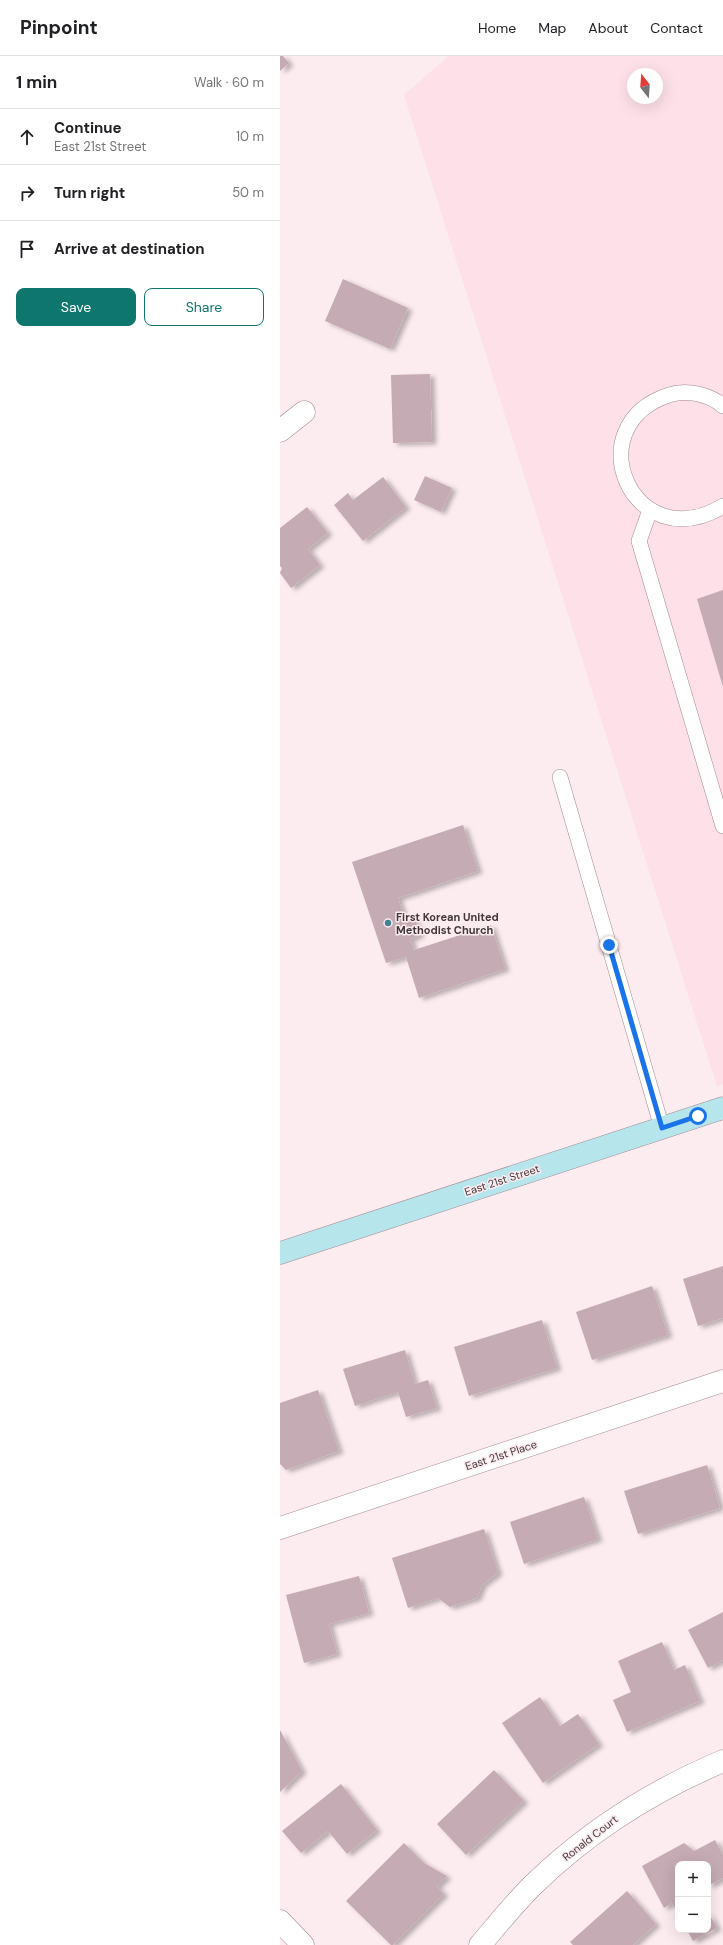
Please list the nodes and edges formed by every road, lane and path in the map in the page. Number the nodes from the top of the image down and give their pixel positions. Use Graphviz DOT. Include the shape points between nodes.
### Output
graph roads {
  1 [pos="723,406"];
  2 [pos="304,412"];
  3 [pos="280,431"];
  4 [pos="723,506"];
  5 [pos="650,510"];
  6 [pos="560,777"];
  7 [pos="723,826"];
  8 [pos="723,1108"];
  9 [pos="662,1128"];
  10 [pos="280,1253"];
  11 [pos="723,1381"];
  12 [pos="280,1528"];
  13 [pos="723,1761"];
  14 [pos="280,1921"];
  15 [pos="303,1945"];
  16 [pos="480,1945"];
  1 -- 5 [label="lane" via="698,393 676,393 654,400 637,413 625,432 620,454 624,476 634,495"];
  2 -- 3 [label="street"];
  4 -- 5 [label="lane" via="708,515 689,519 669,518"];
  5 -- 7 [label="lane" via="639,541"];
  6 -- 9 [label="lane"];
  8 -- 9 [label="main road, East 21st Street"];
  9 -- 10 [label="main road, East 21st Street"];
  11 -- 12 [label="street, East 21st Place"];
  13 -- 16 [label="street, Ronald Court" via="656,1792 585,1840 532,1886"];
  14 -- 15 [label="street"];
}
